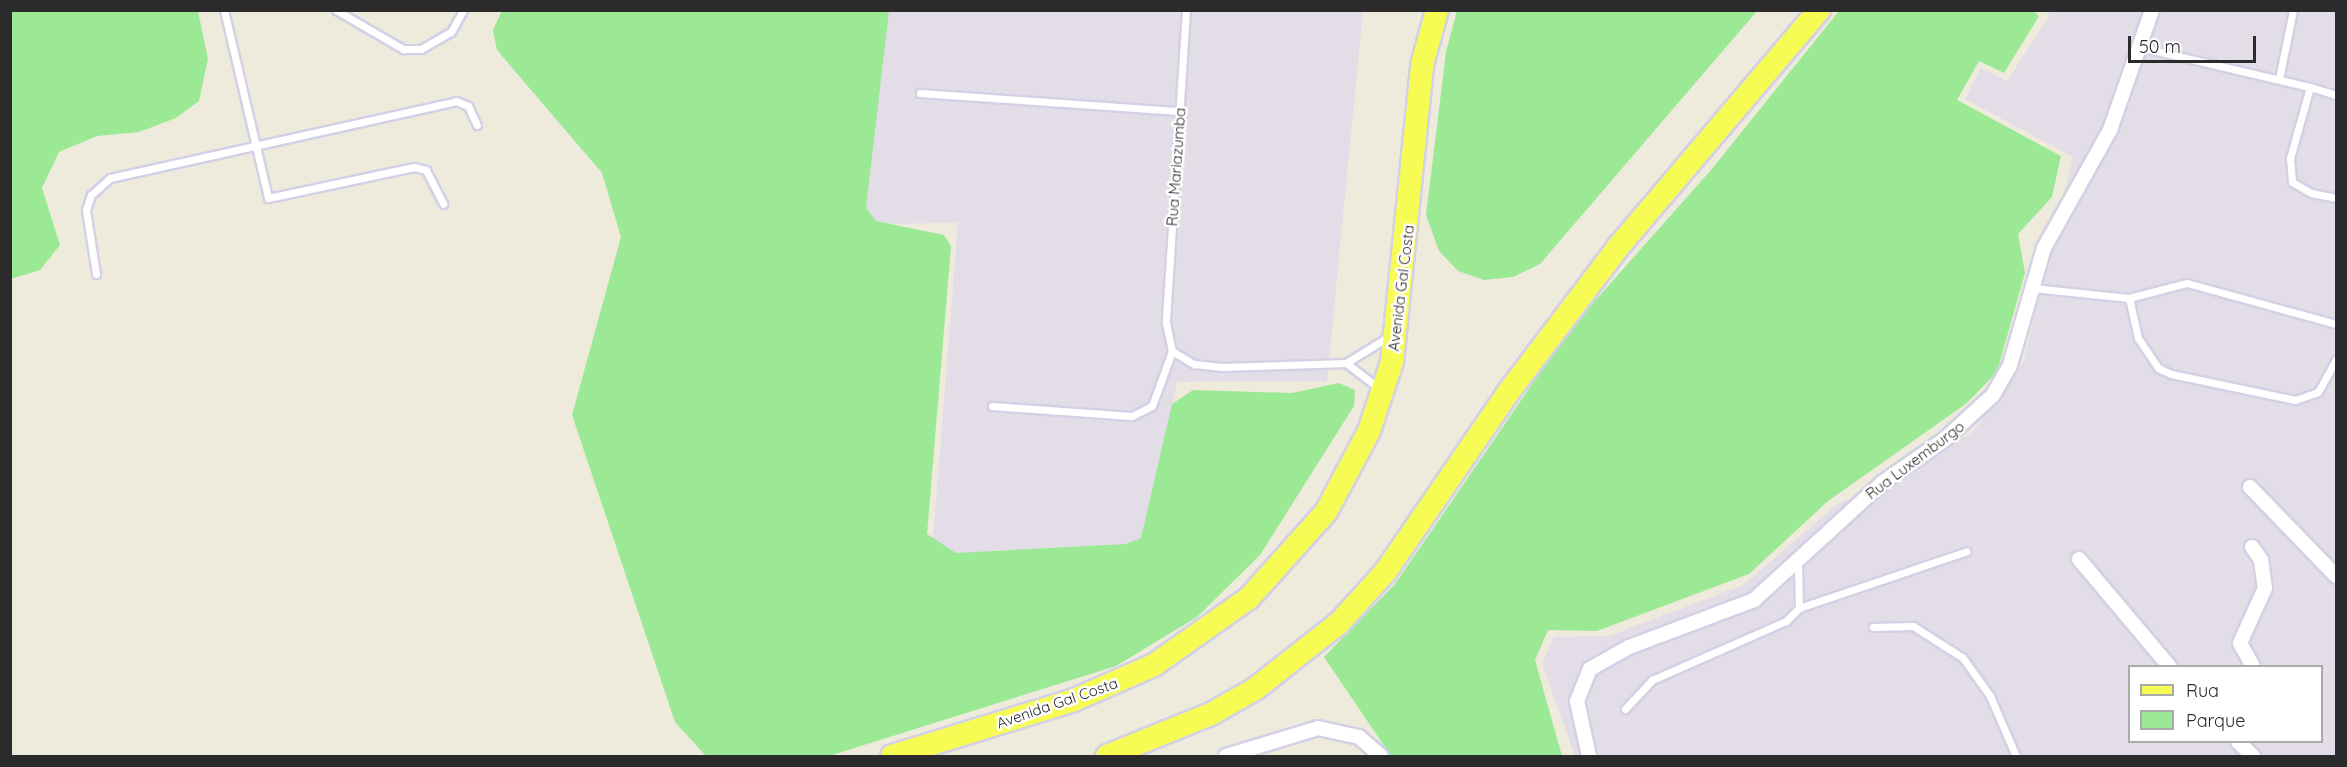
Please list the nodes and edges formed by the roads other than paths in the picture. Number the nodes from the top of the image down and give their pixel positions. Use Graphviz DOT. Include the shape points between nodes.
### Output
graph roads {
  1 [pos="224,10"];
  2 [pos="336,10"];
  3 [pos="463,10"];
  4 [pos="1186,10"];
  5 [pos="1437,10"];
  6 [pos="1819,10"];
  7 [pos="2152,10"];
  8 [pos="2293,10"];
  9 [pos="2139,46"];
  10 [pos="2279,78"];
  11 [pos="2310,87"];
  12 [pos="920,93"];
  13 [pos="2337,95"];
  14 [pos="1179,111"];
  15 [pos="477,125"];
  16 [pos="256,147"];
  17 [pos="2337,198"];
  18 [pos="443,204"];
  19 [pos="96,274"];
  20 [pos="2031,288"];
  21 [pos="2129,298"];
  22 [pos="2337,324"];
  23 [pos="1398,331"];
  24 [pos="1172,351"];
  25 [pos="2337,360"];
  26 [pos="1346,363"];
  27 [pos="1384,392"];
  28 [pos="992,406"];
  29 [pos="2250,487"];
  30 [pos="2252,547"];
  31 [pos="1967,551"];
  32 [pos="2079,559"];
  33 [pos="1798,563"];
  34 [pos="2337,576"];
  35 [pos="1799,608"];
  36 [pos="1873,627"];
  37 [pos="2168,665"];
  38 [pos="2252,665"];
  39 [pos="1625,709"];
  40 [pos="2240,743"];
  41 [pos="892,756"];
  42 [pos="1107,756"];
  43 [pos="1226,756"];
  44 [pos="1382,756"];
  45 [pos="1589,756"];
  46 [pos="2016,756"];
  47 [pos="2253,756"];
  1 -- 16 [label="lane"];
  2 -- 3 [label="lane" via="403,49 421,50 451,32"];
  4 -- 14 [label="lane, Rua Mariazumba"];
  5 -- 23 [label="main road, Avenida Gal Costa" via="1422,64"];
  6 -- 42 [label="main road" via="1619,246 1507,394 1386,572 1339,622 1256,689 1200,719"];
  7 -- 9 [label="street, Rua Luxemburgo"];
  8 -- 10 [label="lane"];
  9 -- 10 [label="lane"];
  9 -- 20 [label="street, Rua Luxemburgo" via="2110,130 2044,248"];
  10 -- 11 [label="lane"];
  11 -- 13 [label="lane"];
  11 -- 17 [label="lane" via="2290,158 2292,182 2311,194"];
  12 -- 14 [label="lane"];
  14 -- 24 [label="lane, Rua Mariazumba" via="1166,323"];
  15 -- 16 [label="lane" via="468,106 456,101"];
  16 -- 18 [label="lane" via="268,198 414,167 426,170"];
  16 -- 19 [label="lane" via="101,183 86,210"];
  20 -- 21 [label="lane"];
  20 -- 33 [label="street, Rua Luxemburgo" via="2010,365 1993,395 1945,439 1882,483"];
  21 -- 22 [label="lane" via="2187,283"];
  21 -- 25 [label="lane" via="2138,338 2158,368 2171,374 2295,400 2318,392"];
  23 -- 26 [label="lane"];
  23 -- 27 [label="main road, Avenida Gal Costa"];
  24 -- 26 [label="lane" via="1194,364 1222,367"];
  24 -- 28 [label="lane" via="1152,406 1132,416"];
  26 -- 27 [label="lane"];
  27 -- 41 [label="main road, Avenida Gal Costa" via="1326,512 1289,558 1208,631 1102,689"];
  29 -- 34 [label="street"];
  30 -- 38 [label="street" via="2261,560 2265,588 2240,643"];
  31 -- 35 [label="lane"];
  32 -- 37 [label="street"];
  33 -- 35 [label="lane"];
  33 -- 45 [label="street, Rua Luxemburgo" via="1754,600 1629,647 1590,669 1577,701"];
  35 -- 39 [label="lane" via="1739,646 1652,680"];
  36 -- 46 [label="lane" via="1913,626 1957,653 1990,696"];
  40 -- 47 [label="street"];
  43 -- 44 [label="street" via="1318,728 1359,737"];
}
